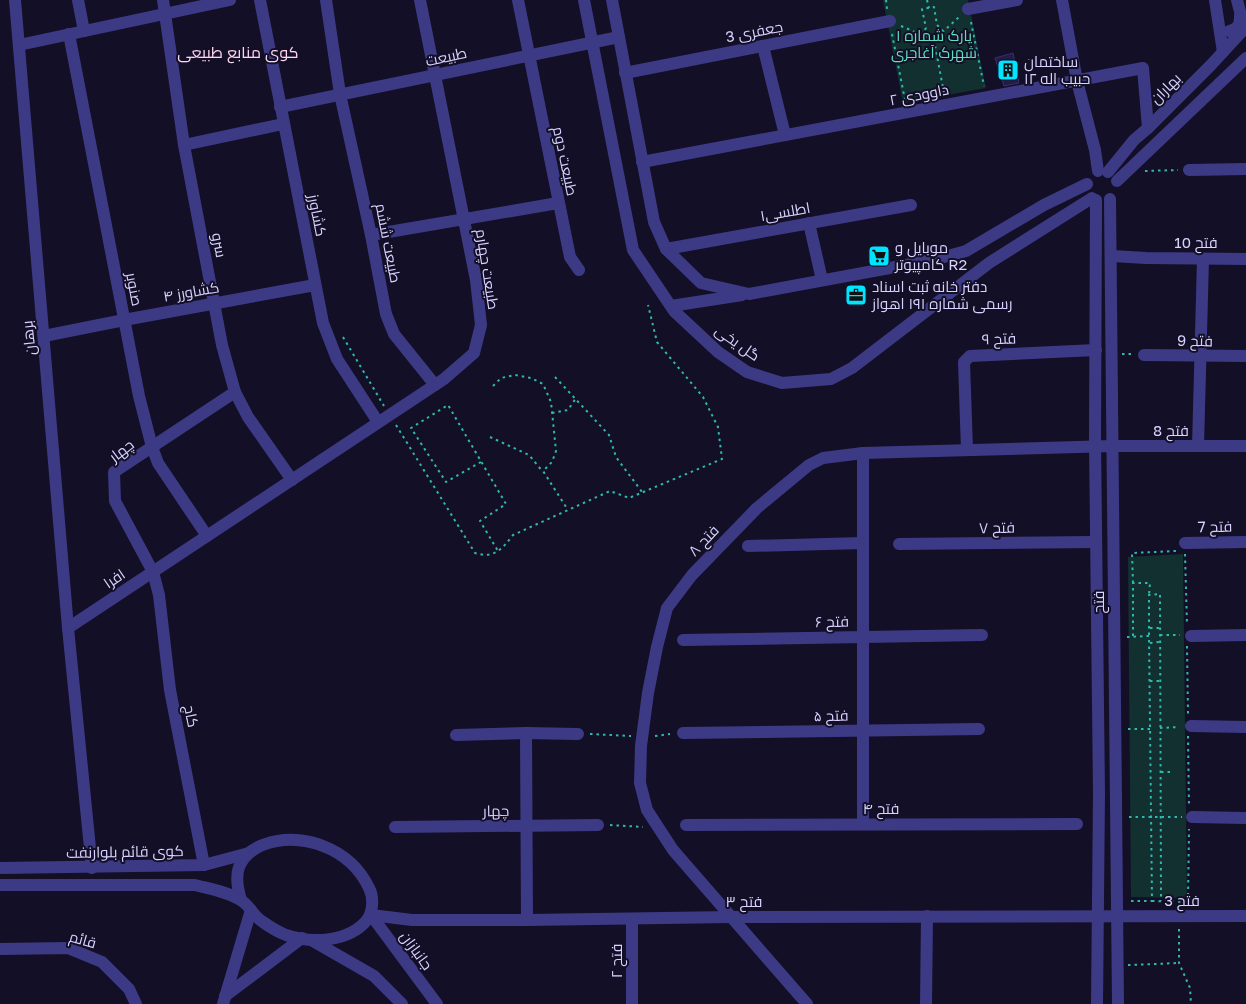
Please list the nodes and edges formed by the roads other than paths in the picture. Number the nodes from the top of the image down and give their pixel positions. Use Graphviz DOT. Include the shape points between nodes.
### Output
graph roads {
  1 [pos="13,0"];
  2 [pos="78,0"];
  3 [pos="163,0"];
  4 [pos="230,0"];
  5 [pos="260,0"];
  6 [pos="326,0"];
  7 [pos="420,0"];
  8 [pos="518,0"];
  9 [pos="584,0"];
  10 [pos="612,0"];
  11 [pos="1017,0"];
  12 [pos="1062,0"];
  13 [pos="1215,0"];
  14 [pos="1237,0"];
  15 [pos="968,9"];
  16 [pos="164,15"];
  17 [pos="890,22"];
  18 [pos="1244,24"];
  19 [pos="1220,28"];
  20 [pos="84,31"];
  21 [pos="69,34"];
  22 [pos="619,37"];
  23 [pos="592,42"];
  24 [pos="19,45"];
  25 [pos="763,46"];
  26 [pos="1223,52"];
  27 [pos="528,55"];
  28 [pos="1246,58"];
  29 [pos="625,73"];
  30 [pos="434,75"];
  31 [pos="1077,81"];
  32 [pos="340,94"];
  33 [pos="280,107"];
  34 [pos="283,124"];
  35 [pos="1148,128"];
  36 [pos="785,135"];
  37 [pos="184,144"];
  38 [pos="642,162"];
  39 [pos="1246,169"];
  40 [pos="1189,170"];
  41 [pos="1108,175"];
  42 [pos="1087,184"];
  43 [pos="1094,199"];
  44 [pos="1110,199"];
  45 [pos="558,202"];
  46 [pos="910,204"];
  47 [pos="463,219"];
  48 [pos="809,223"];
  49 [pos="371,235"];
  50 [pos="666,249"];
  51 [pos="1112,256"];
  52 [pos="1203,258"];
  53 [pos="1246,259"];
  54 [pos="579,270"];
  55 [pos="822,280"];
  56 [pos="315,285"];
  57 [pos="749,294"];
  58 [pos="214,304"];
  59 [pos="671,306"];
  60 [pos="124,320"];
  61 [pos="44,336"];
  62 [pos="1096,350"];
  63 [pos="1144,355"];
  64 [pos="1200,356"];
  65 [pos="1246,356"];
  66 [pos="435,385"];
  67 [pos="235,392"];
  68 [pos="378,422"];
  69 [pos="1113,446"];
  70 [pos="1198,446"];
  71 [pos="1246,446"];
  72 [pos="152,447"];
  73 [pos="1095,447"];
  74 [pos="967,450"];
  75 [pos="863,453"];
  76 [pos="292,480"];
  77 [pos="207,536"];
  78 [pos="1096,542"];
  79 [pos="1246,542"];
  80 [pos="863,543"];
  81 [pos="899,544"];
  82 [pos="748,546"];
  83 [pos="1182,548"];
  84 [pos="154,572"];
  85 [pos="68,628"];
  86 [pos="1246,635"];
  87 [pos="982,636"];
  88 [pos="1189,636"];
  89 [pos="863,637"];
  90 [pos="683,640"];
  91 [pos="1190,726"];
  92 [pos="1246,727"];
  93 [pos="979,729"];
  94 [pos="863,731"];
  95 [pos="526,733"];
  96 [pos="683,733"];
  97 [pos="578,734"];
  98 [pos="456,735"];
  99 [pos="1191,817"];
  100 [pos="1246,818"];
  101 [pos="863,824"];
  102 [pos="1077,824"];
  103 [pos="598,825"];
  104 [pos="686,825"];
  105 [pos="527,826"];
  106 [pos="395,827"];
  107 [pos="249,852"];
  108 [pos="204,865"];
  109 [pos="0,868"];
  110 [pos="92,868"];
  111 [pos="0,884"];
  112 [pos="241,900"];
  113 [pos="251,910"];
  114 [pos="371,915"];
  115 [pos="1097,915"];
  116 [pos="927,916"];
  117 [pos="1117,916"];
  118 [pos="1246,916"];
  119 [pos="731,917"];
  120 [pos="632,919"];
  121 [pos="527,920"];
  122 [pos="308,939"];
  123 [pos="0,949"];
  124 [pos="224,1000"];
  125 [pos="136,1004"];
  126 [pos="402,1004"];
  127 [pos="437,1004"];
  128 [pos="632,1004"];
  129 [pos="808,1004"];
  130 [pos="926,1004"];
  131 [pos="1096,1004"];
  132 [pos="1118,1004"];
  1 -- 24 [label="street, برهان"];
  2 -- 20 [label="street"];
  3 -- 16 [label="street, سرو"];
  4 -- 16 [label="street"];
  5 -- 33 [label="street, کشاورز"];
  6 -- 32 [label="street, طبیعت ششم"];
  7 -- 30 [label="street, طبیعت چهارم"];
  8 -- 27 [label="street, طبیعت دوم"];
  9 -- 23 [label="street, گل یخی"];
  10 -- 22 [label="street"];
  11 -- 15 [label="street"];
  12 -- 31 [label="street"];
  13 -- 19 [label="street"];
  14 -- 18 [label="street"];
  16 -- 20 [label="street"];
  16 -- 37 [label="street, سرو"];
  17 -- 25 [label="street, 3 جعفری"];
  18 -- 19 [label="street" via="1227,32"];
  18 -- 26 [label="street, بهاران"];
  19 -- 26 [label="street"];
  20 -- 21 [label="street"];
  21 -- 24 [label="street"];
  21 -- 60 [label="street, صنوبر"];
  22 -- 23 [label="street, طبیعت"];
  22 -- 29 [label="street"];
  23 -- 27 [label="street, طبیعت"];
  23 -- 59 [label="street, گل یخی" via="633,250"];
  24 -- 61 [label="street, برهان"];
  25 -- 29 [label="street, 3 جعفری"];
  25 -- 36 [label="street"];
  26 -- 35 [label="street, بهاران"];
  27 -- 30 [label="street, طبیعت"];
  27 -- 45 [label="street, طبیعت دوم"];
  28 -- 41 [label="street" via="1128,171"];
  29 -- 38 [label="street"];
  30 -- 32 [label="street, طبیعت"];
  30 -- 47 [label="street, طبیعت چهارم"];
  31 -- 35 [label="street, داوودی ۲" via="1143,68"];
  31 -- 36 [label="street, داوودی ۲"];
  31 -- 41 [label="street" via="1095,150"];
  32 -- 33 [label="street, طبیعت"];
  32 -- 49 [label="street, طبیعت ششم"];
  33 -- 34 [label="street, کشاورز"];
  34 -- 37 [label="street"];
  34 -- 56 [label="street, کشاورز"];
  35 -- 41 [label="street, بهاران" via="1134,140"];
  36 -- 38 [label="street, داوودی ۲"];
  37 -- 58 [label="street, سرو"];
  38 -- 50 [label="street" via="654,222"];
  39 -- 40 [label="street"];
  41 -- 42 [label="street" via="1090,176"];
  41 -- 44 [label="street" via="1116,193"];
  42 -- 43 [label="street"];
  42 -- 55 [label="street" via="966,251"];
  43 -- 44 [label="street"];
  43 -- 59 [label="street, گل یخی" via="989,263 852,368 831,380 782,383 747,372 718,352"];
  43 -- 62 [label="street, فتح"];
  44 -- 51 [label="street, فتح"];
  45 -- 47 [label="street"];
  45 -- 54 [label="street, طبیعت دوم" via="570,257"];
  46 -- 48 [label="street, اطلسی۱"];
  47 -- 49 [label="street"];
  47 -- 66 [label="street, طبیعت چهارم" via="476,280 481,325 474,353"];
  48 -- 50 [label="street, اطلسی۱"];
  48 -- 55 [label="street"];
  49 -- 66 [label="street, طبیعت ششم" via="386,314 394,334"];
  50 -- 57 [label="street" via="701,283"];
  51 -- 52 [label="street, فتح 10"];
  51 -- 69 [label="street, فتح"];
  52 -- 53 [label="street, فتح 10"];
  52 -- 64 [label="street"];
  55 -- 57 [label="street"];
  56 -- 58 [label="street, کشاورز ۴"];
  56 -- 68 [label="street, کشاورز" via="322,323 337,359"];
  57 -- 59 [label="street"];
  58 -- 60 [label="street, کشاورز ۴"];
  58 -- 67 [label="street, سرو"];
  60 -- 61 [label="street, کشاورز ۴"];
  60 -- 72 [label="street, صنوبر"];
  61 -- 85 [label="street, برهان"];
  62 -- 73 [label="street, فتح"];
  62 -- 74 [label="street, فتح ۹" via="967,358 964,362"];
  63 -- 64 [label="street, فتح 9"];
  64 -- 65 [label="street, فتح 9"];
  64 -- 70 [label="street"];
  66 -- 68 [label="street, طبیعت چهارم"];
  67 -- 72 [label="street, چهار"];
  67 -- 76 [label="street, سرو" via="248,417"];
  68 -- 76 [label="street, افرا"];
  69 -- 70 [label="street, فتح 8"];
  69 -- 73 [label="street, فتح 8"];
  69 -- 117 [label="street, فتح"];
  70 -- 71 [label="street, فتح 8"];
  72 -- 77 [label="street, صنوبر" via="158,463"];
  72 -- 84 [label="street, چهار" via="114,472 115,501"];
  73 -- 74 [label="street, فتح ۸"];
  73 -- 78 [label="street, فتح"];
  74 -- 75 [label="street, فتح ۸"];
  75 -- 80 [label="street"];
  75 -- 119 [label="street, فتح ۸" via="823,458 809,465 757,508 692,575 668,608 648,693 640,783 647,810 673,850"];
  76 -- 77 [label="street, افرا"];
  77 -- 84 [label="street, افرا"];
  78 -- 81 [label="street, فتح ۷"];
  78 -- 115 [label="street, فتح" via="1100,793"];
  79 -- 83 [label="street, فتح 7"];
  80 -- 82 [label="street"];
  80 -- 89 [label="street"];
  84 -- 85 [label="street, افرا"];
  84 -- 108 [label="street, کاج" via="170,690"];
  85 -- 110 [label="street"];
  86 -- 88 [label="street"];
  87 -- 89 [label="street, فتح ۶"];
  89 -- 90 [label="street, فتح ۶"];
  89 -- 94 [label="street"];
  91 -- 92 [label="street"];
  93 -- 94 [label="street, فتح ۵"];
  94 -- 96 [label="street, فتح ۵"];
  94 -- 101 [label="street"];
  95 -- 97 [label="street"];
  95 -- 98 [label="street"];
  95 -- 105 [label="street"];
  99 -- 100 [label="street"];
  101 -- 102 [label="street, فتح ۴"];
  101 -- 104 [label="street, فتح ۴"];
  103 -- 105 [label="street, چهار"];
  105 -- 106 [label="street, چهار"];
  105 -- 121 [label="street"];
  107 -- 108 [label="street, کوی قائم بلوارنفت"];
  107 -- 112 [label="street" via="239,867 237,885"];
  107 -- 114 [label="street" via="281,841 301,840 323,845 343,856 362,874 372,894"];
  108 -- 110 [label="street, کوی قائم بلوارنفت"];
  109 -- 110 [label="street, کوی قائم بلوارنفت"];
  111 -- 112 [label="street" via="195,885"];
  112 -- 113 [label="street"];
  113 -- 122 [label="street" via="261,921 286,935"];
  113 -- 124 [label="street"];
  114 -- 121 [label="street, فتح ۳" via="412,920"];
  114 -- 122 [label="street" via="350,933 335,938"];
  114 -- 127 [label="street, جانبازان"];
  115 -- 116 [label="street, فتح ۳"];
  115 -- 117 [label="street, فتح ۳"];
  115 -- 131 [label="street, فتح"];
  116 -- 119 [label="street, فتح ۳"];
  116 -- 130 [label="street"];
  117 -- 118 [label="street, فتح 3"];
  117 -- 132 [label="street, فتح"];
  119 -- 120 [label="street, فتح ۳"];
  119 -- 129 [label="street, فتح ۸"];
  120 -- 121 [label="street, فتح ۳"];
  120 -- 128 [label="street, فتح ۲"];
  122 -- 124 [label="street"];
  122 -- 126 [label="street" via="374,976"];
  123 -- 125 [label="street, قائم" via="68,948 102,962 129,989"];
}
